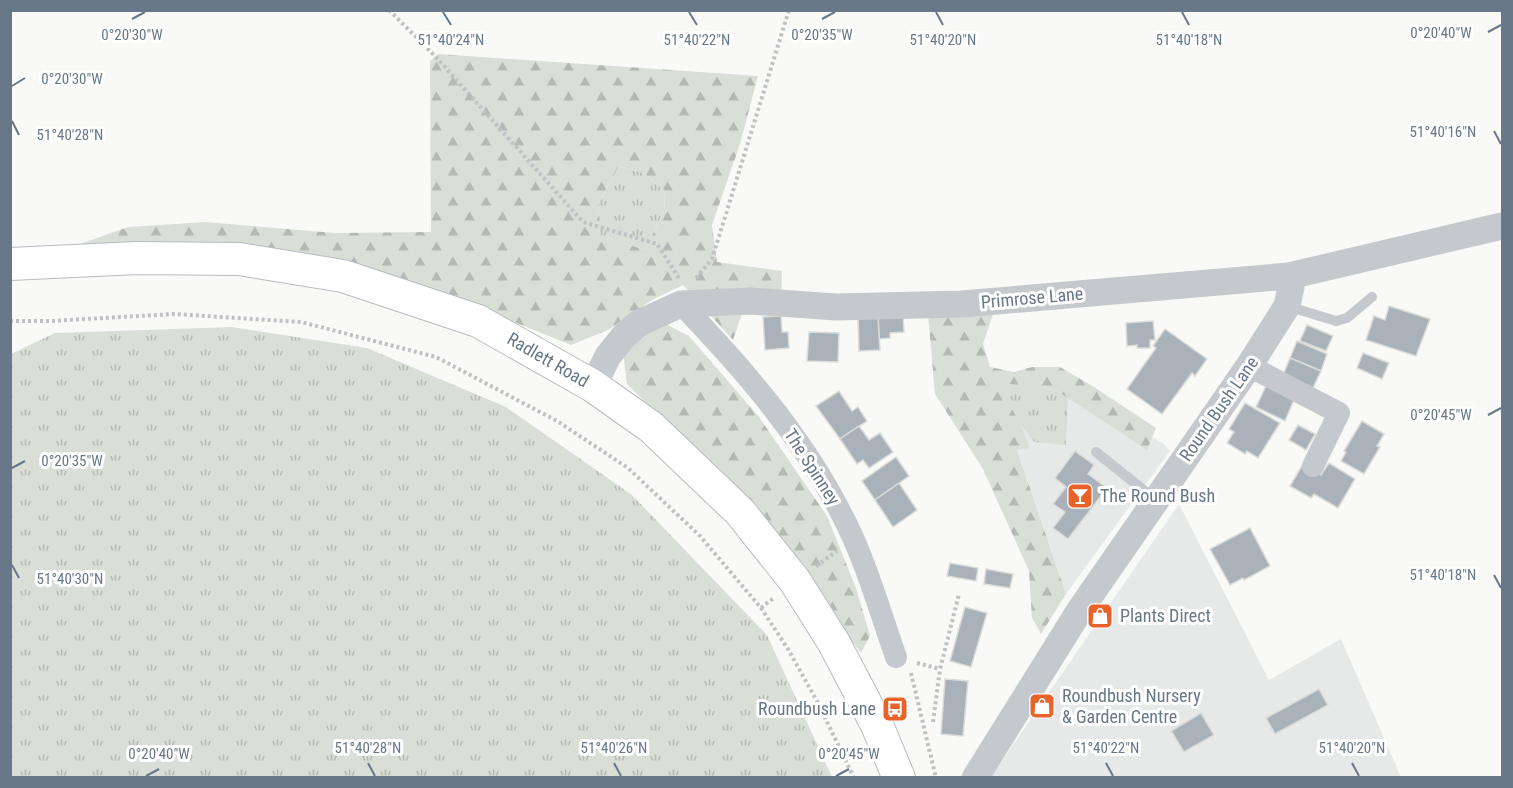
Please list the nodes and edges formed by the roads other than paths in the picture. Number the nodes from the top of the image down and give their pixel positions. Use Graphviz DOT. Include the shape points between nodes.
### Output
graph roads {
  1 [pos="1503,226"];
  2 [pos="10,264"];
  3 [pos="1289,276"];
  4 [pos="683,297"];
  5 [pos="1372,297"];
  6 [pos="1287,306"];
  7 [pos="1250,366"];
  8 [pos="593,386"];
  9 [pos="1096,452"];
  10 [pos="1313,466"];
  11 [pos="1156,500"];
  12 [pos="903,662"];
  13 [pos="899,777"];
  14 [pos="975,777"];
  1 -- 3 [label="street, Primrose Lane"];
  2 -- 8 [label="main road, Radlett Road" via="137,258 238,259 343,276 478,321"];
  3 -- 4 [label="street, Primrose Lane" via="962,304 836,307"];
  3 -- 6 [label="street, Round Bush Lane"];
  4 -- 8 [label="street, Primrose Lane" via="624,336 608,356"];
  4 -- 12 [label="street, The Spinney" via="800,446 841,511"];
  5 -- 6 [label="lane" via="1347,318 1336,321"];
  6 -- 7 [label="street, Round Bush Lane"];
  7 -- 10 [label="street" via="1339,413"];
  7 -- 11 [label="street, Round Bush Lane"];
  8 -- 13 [label="main road, Radlett Road" via="651,427 740,512 795,581 834,643"];
  9 -- 11 [label="lane"];
  11 -- 14 [label="street, Round Bush Lane" via="1080,610"];
}
